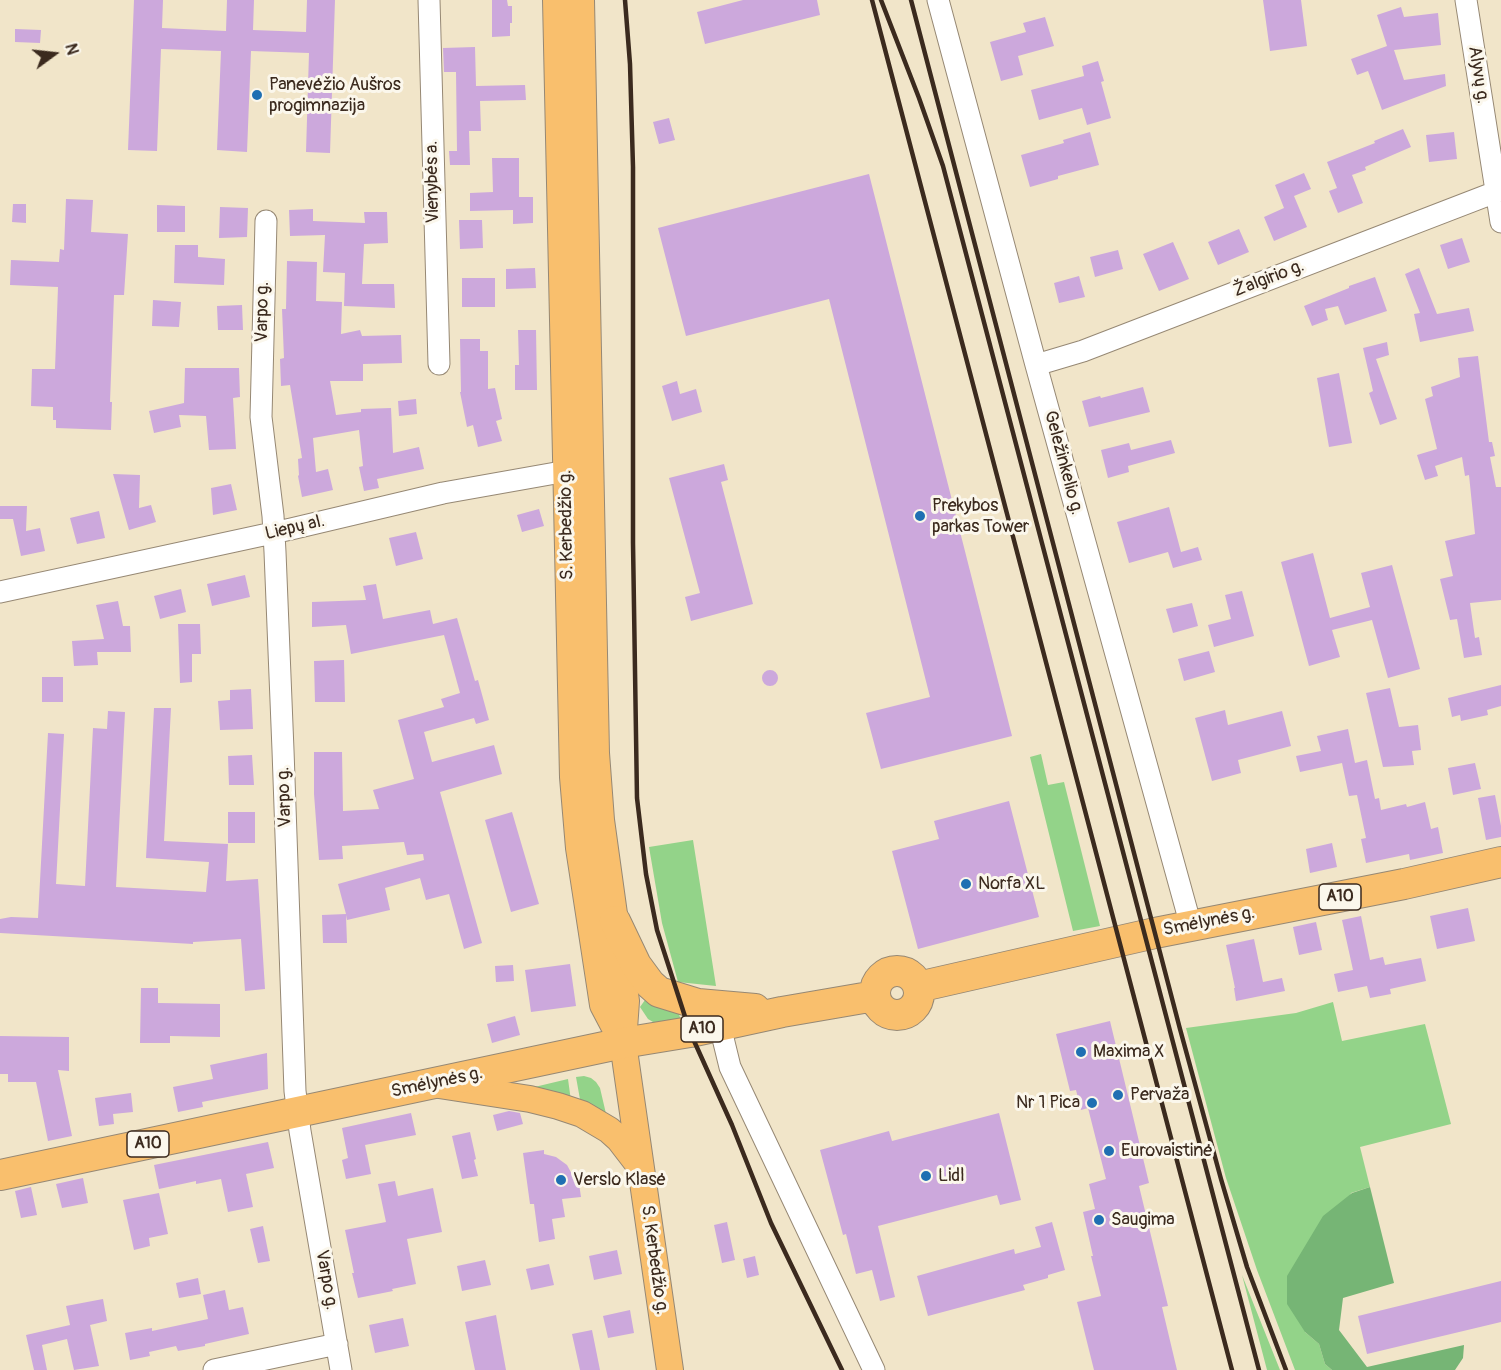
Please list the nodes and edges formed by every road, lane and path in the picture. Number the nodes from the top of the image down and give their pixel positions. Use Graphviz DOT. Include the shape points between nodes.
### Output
graph roads {
  1 [pos="429,0"];
  2 [pos="555,0"];
  3 [pos="581,0"];
  4 [pos="938,0"];
  5 [pos="1466,0"];
  6 [pos="1499,190"];
  7 [pos="266,221"];
  8 [pos="1501,222"];
  9 [pos="439,364"];
  10 [pos="1036,365"];
  11 [pos="578,471"];
  12 [pos="274,533"];
  13 [pos="0,592"];
  14 [pos="1501,862"];
  15 [pos="615,921"];
  16 [pos="1191,926"];
  17 [pos="782,1012"];
  18 [pos="720,1026"];
  19 [pos="623,1044"];
  20 [pos="433,1084"];
  21 [pos="297,1112"];
  22 [pos="641,1168"];
  23 [pos="0,1175"];
  24 [pos="337,1344"];
  25 [pos="214,1370"];
  26 [pos="341,1370"];
  27 [pos="670,1370"];
  28 [pos="874,1370"];
  1 -- 9 [label="street, Vienybės a."];
  2 -- 11 [label="main road, S. Kerbedžio g."];
  3 -- 11 [label="main road, S. Kerbedžio g."];
  4 -- 10 [label="street, Geležinkelio g."];
  5 -- 6 [label="street, Alyvų g."];
  6 -- 8 [label="street, Alyvų g."];
  6 -- 10 [label="street, Žalgirio g." via="1083,351"];
  7 -- 12 [label="street, Varpo g." via="261,417"];
  10 -- 16 [label="street, Geležinkelio g."];
  11 -- 12 [label="street, Liepų al." via="443,493"];
  11 -- 15 [label="main road, S. Kerbedžio g." via="601,820"];
  11 -- 19 [label="main road, S. Kerbedžio g." via="572,756 579,848 603,1005"];
  12 -- 13 [label="street, Liepų al."];
  12 -- 21 [label="street, Varpo g."];
  14 -- 16 [label="highway, Smėlynės g. / A10"];
  15 -- 17 [label="highway" via="636,965 658,992 698,1004"];
  15 -- 19 [label="main road, S. Kerbedžio g." via="626,1001"];
  16 -- 17 [label="highway, Smėlynės g. / A10" via="918,987 918,1000 904,1015 885,1012 875,996"];
  17 -- 18 [label="highway, Smėlynės g. / A10"];
  18 -- 19 [label="highway, Smėlynės g. / A10"];
  18 -- 28 [label="street" via="730,1067"];
  19 -- 20 [label="highway, Smėlynės g. / A10"];
  19 -- 22 [label="main road, S. Kerbedžio g."];
  20 -- 21 [label="highway, Smėlynės g. / A10"];
  20 -- 22 [label="main road" via="530,1099 582,1114 620,1139"];
  21 -- 23 [label="highway, Smėlynės g. / A10"];
  21 -- 24 [label="street, Varpo g."];
  22 -- 27 [label="main road, S. Kerbedžio g."];
  24 -- 25 [label="street"];
  24 -- 26 [label="street, Varpo g."];
}
